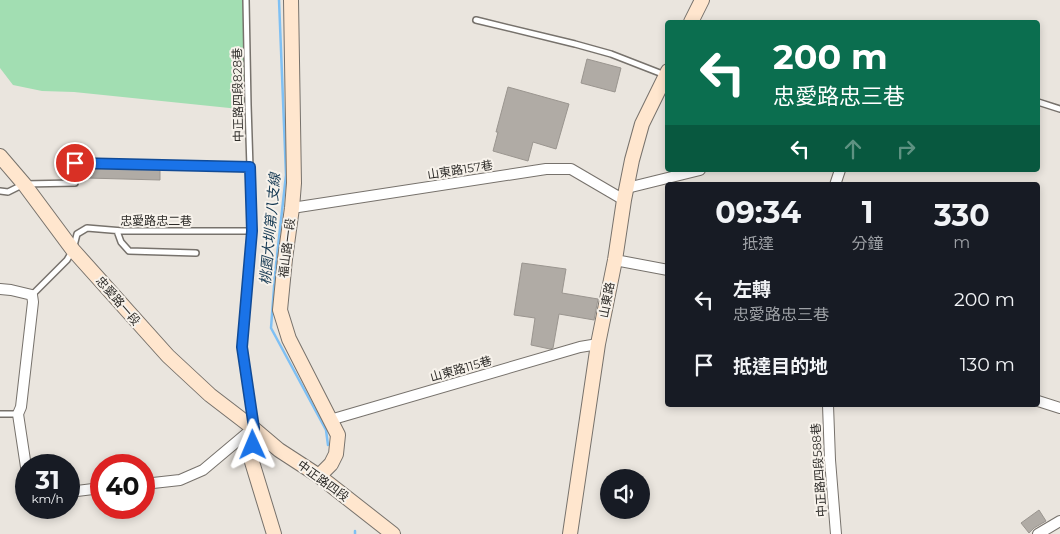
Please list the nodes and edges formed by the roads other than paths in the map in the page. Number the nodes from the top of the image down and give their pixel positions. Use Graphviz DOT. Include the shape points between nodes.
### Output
graph roads {
  1 [pos="246,0"];
  2 [pos="291,0"];
  3 [pos="702,0"];
  4 [pos="476,20"];
  5 [pos="692,20"];
  6 [pos="665,72"];
  7 [pos="665,77"];
  8 [pos="1040,103"];
  9 [pos="1060,109"];
  10 [pos="0,156"];
  11 [pos="250,167"];
  12 [pos="694,172"];
  13 [pos="24,184"];
  14 [pos="0,191"];
  15 [pos="625,194"];
  16 [pos="292,208"];
  17 [pos="117,231"];
  18 [pos="252,231"];
  19 [pos="73,250"];
  20 [pos="196,253"];
  21 [pos="615,260"];
  22 [pos="665,269"];
  23 [pos="0,289"];
  24 [pos="32,296"];
  25 [pos="598,344"];
  26 [pos="1040,402"];
  27 [pos="828,407"];
  28 [pos="1060,408"];
  29 [pos="0,414"];
  30 [pos="18,414"];
  31 [pos="330,420"];
  32 [pos="254,428"];
  33 [pos="24,454"];
  34 [pos="319,476"];
  35 [pos="155,483"];
  36 [pos="1060,521"];
  37 [pos="274,534"];
  38 [pos="393,534"];
  39 [pos="570,534"];
  40 [pos="836,534"];
  41 [pos="1038,534"];
  1 -- 11 [label="lane, 中正路四段828巷"];
  2 -- 16 [label="street, 福山路一段"];
  3 -- 5 [label="street"];
  4 -- 6 [label="lane" via="575,44"];
  7 -- 15 [label="street, 山東路" via="642,124"];
  8 -- 9 [label="lane"];
  10 -- 13 [label="street, 忠愛路一段"];
  11 -- 13 [label="lane" via="75,163 75,183"];
  11 -- 18 [label="lane, 中正路四段828巷"];
  12 -- 15 [label="street"];
  13 -- 14 [label="lane" via="8,192"];
  13 -- 19 [label="street, 忠愛路一段"];
  15 -- 16 [label="street, 山東路157巷" via="571,169 546,169"];
  15 -- 21 [label="street, 山東路"];
  16 -- 31 [label="street, 福山路一段" via="280,310 289,339"];
  17 -- 18 [label="lane, 忠愛路忠二巷"];
  17 -- 19 [label="lane, 忠愛路忠二巷" via="87,228 77,234"];
  17 -- 20 [label="lane" via="129,251"];
  18 -- 32 [label="lane, 中正路四段828巷" via="242,347"];
  19 -- 24 [label="lane, 忠愛路忠二巷"];
  19 -- 32 [label="street, 忠愛路一段" via="168,356 210,395"];
  21 -- 22 [label="street"];
  21 -- 25 [label="street, 山東路"];
  23 -- 24 [label="street"];
  24 -- 30 [label="street" via="24,388"];
  25 -- 31 [label="street, 山東路115巷"];
  25 -- 39 [label="street, 山東路"];
  26 -- 28 [label="street"];
  27 -- 40 [label="street, 中正路四段588巷"];
  29 -- 30 [label="lane"];
  30 -- 33 [label="street"];
  31 -- 34 [label="street, 福山路一段" via="338,435 336,454"];
  32 -- 34 [label="street, 中正路四段" via="279,450"];
  32 -- 35 [label="street" via="203,470 180,480"];
  32 -- 37 [label="street" via="252,462"];
  34 -- 38 [label="street, 中正路四段"];
  36 -- 41 [label="street"];
}
